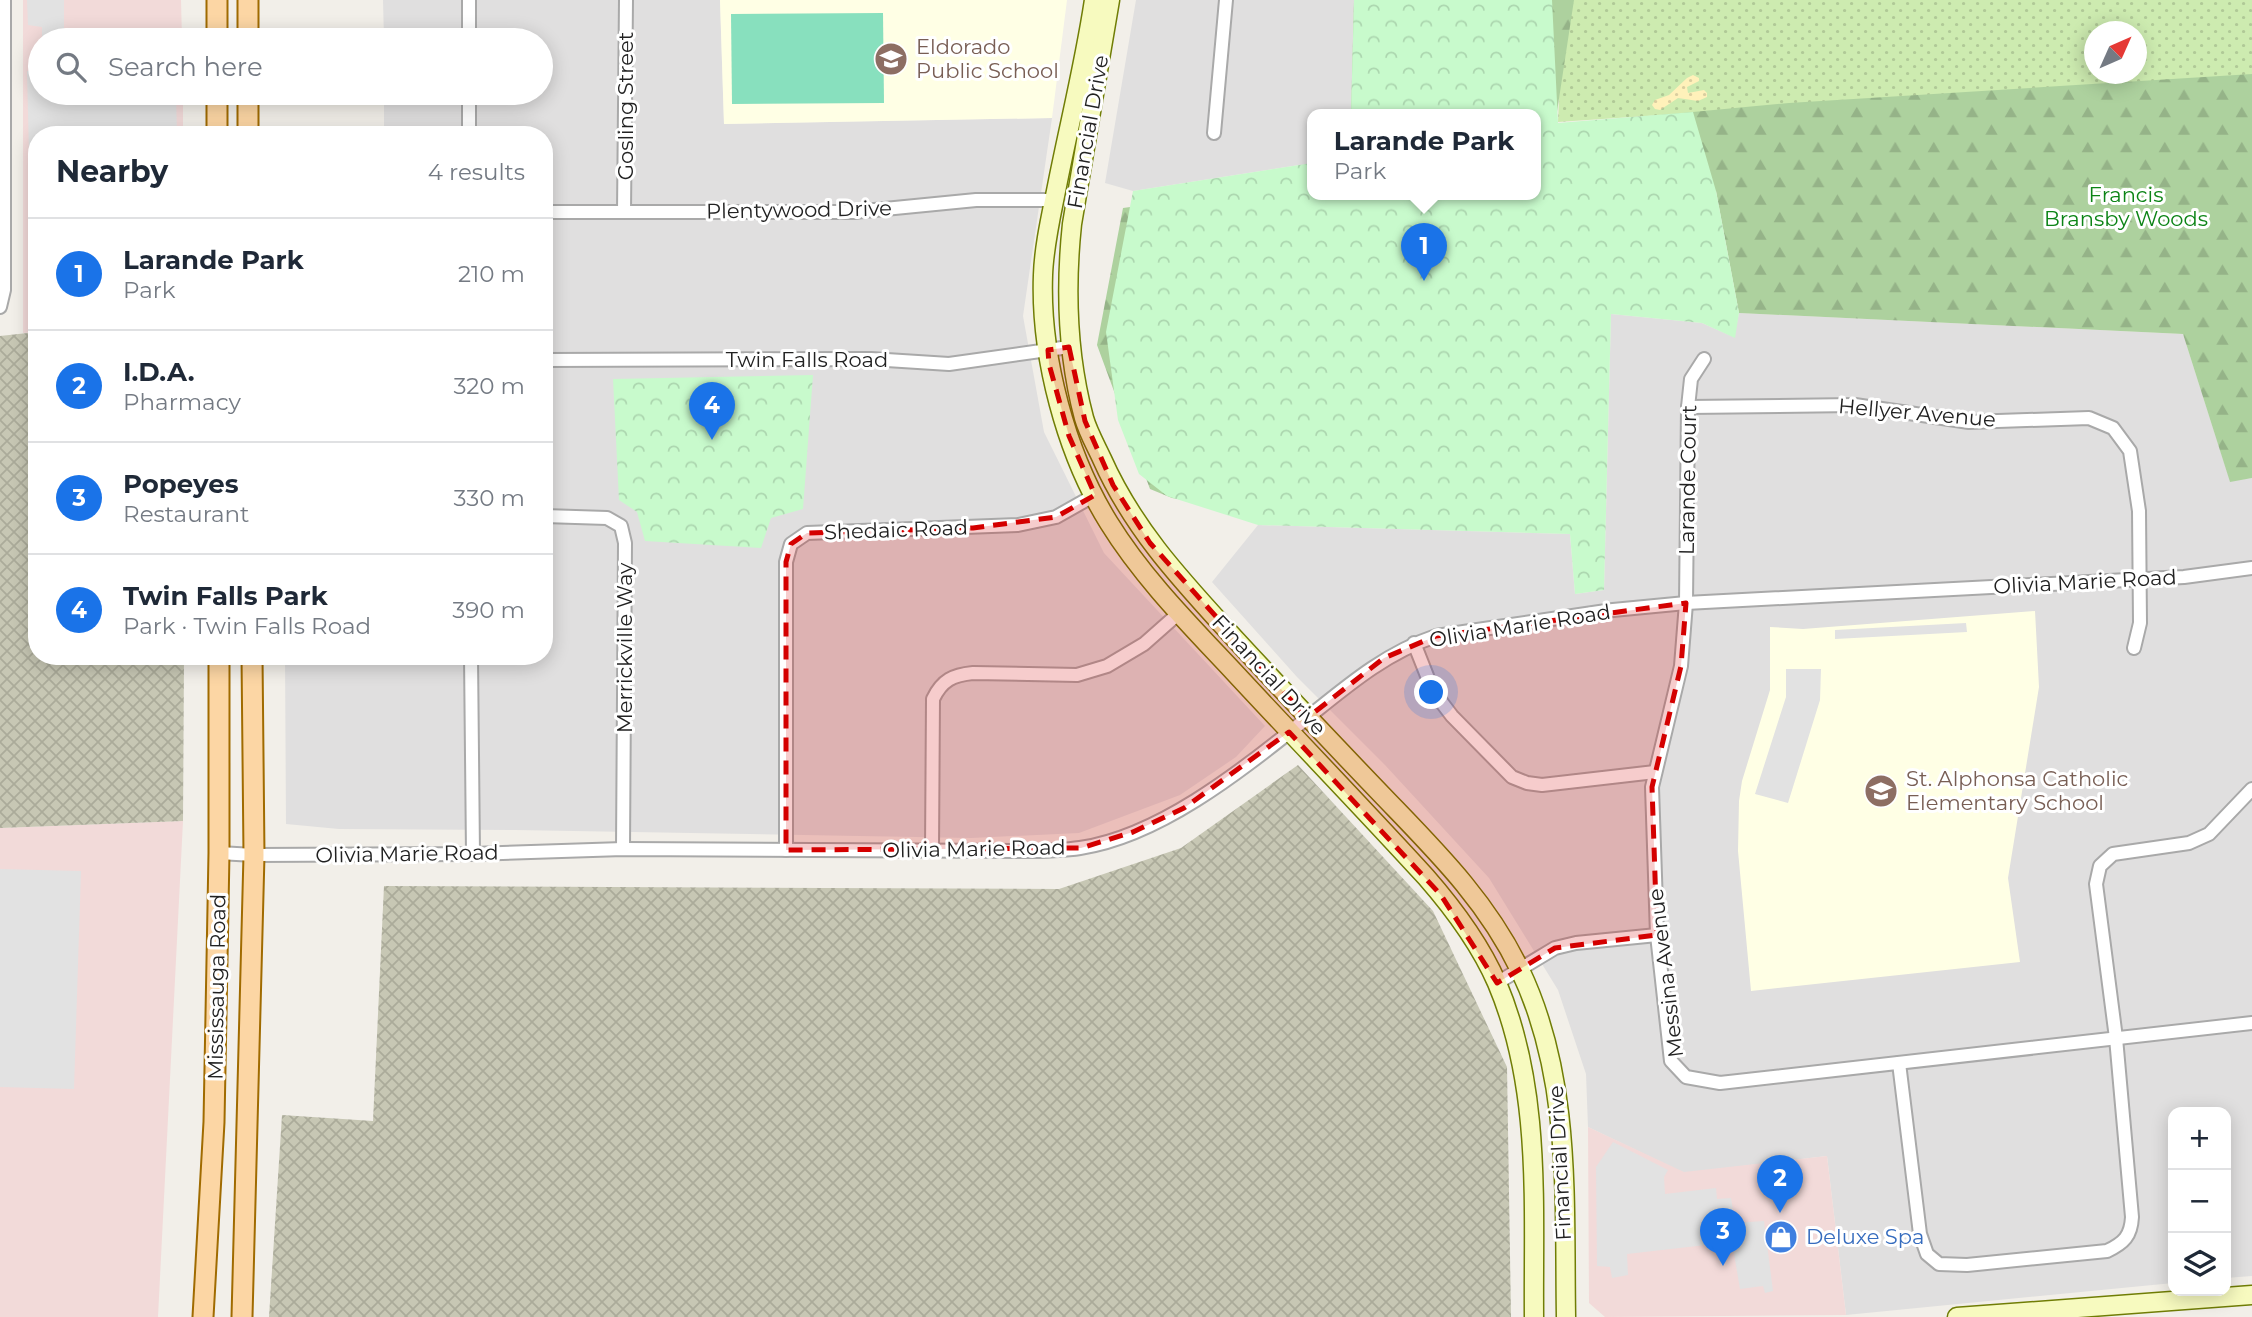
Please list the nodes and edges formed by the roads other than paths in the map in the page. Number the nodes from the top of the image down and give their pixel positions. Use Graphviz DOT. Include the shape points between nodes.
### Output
graph roads {
  1 [pos="4,0"];
  2 [pos="217,0"];
  3 [pos="248,0"];
  4 [pos="469,0"];
  5 [pos="626,0"];
  6 [pos="1094,0"];
  7 [pos="1110,0"];
  8 [pos="1226,0"];
  9 [pos="217,28"];
  10 [pos="248,28"];
  11 [pos="469,28"];
  12 [pos="217,105"];
  13 [pos="248,105"];
  14 [pos="469,105"];
  15 [pos="217,126"];
  16 [pos="248,126"];
  17 [pos="469,126"];
  18 [pos="1214,133"];
  19 [pos="1054,200"];
  20 [pos="553,212"];
  21 [pos="624,212"];
  22 [pos="0,307"];
  23 [pos="1069,347"];
  24 [pos="1048,350"];
  25 [pos="1704,359"];
  26 [pos="553,360"];
  27 [pos="1688,407"];
  28 [pos="1095,495"];
  29 [pos="553,516"];
  30 [pos="2252,568"];
  31 [pos="2138,580"];
  32 [pos="1686,603"];
  33 [pos="1179,612"];
  34 [pos="1414,643"];
  35 [pos="2134,648"];
  36 [pos="219,665"];
  37 [pos="252,665"];
  38 [pos="471,665"];
  39 [pos="1307,718"];
  40 [pos="1289,732"];
  41 [pos="1655,772"];
  42 [pos="2252,789"];
  43 [pos="623,849"];
  44 [pos="786,850"];
  45 [pos="932,850"];
  46 [pos="219,853"];
  47 [pos="473,854"];
  48 [pos="254,855"];
  49 [pos="1657,935"];
  50 [pos="1520,970"];
  51 [pos="1497,984"];
  52 [pos="2252,1023"];
  53 [pos="2116,1038"];
  54 [pos="1899,1063"];
  55 [pos="2252,1295"];
  56 [pos="2185,1300"];
  57 [pos="203,1317"];
  58 [pos="242,1317"];
  59 [pos="1534,1317"];
  60 [pos="1566,1317"];
  61 [pos="1957,1317"];
  62 [pos="2165,1317"];
  1 -- 22 [label="street" via="4,290"];
  2 -- 9 [label="main road"];
  3 -- 10 [label="main road"];
  4 -- 11 [label="street"];
  5 -- 21 [label="street, Gosling Street"];
  6 -- 19 [label="street, Financial Drive"];
  7 -- 23 [label="street, Financial Drive" via="1072,224"];
  8 -- 18 [label="street"];
  12 -- 15 [label="main road"];
  13 -- 16 [label="main road"];
  14 -- 17 [label="street"];
  19 -- 21 [label="street, Plentywood Drive" via="976,200 853,212"];
  19 -- 24 [label="street, Financial Drive" via="1043,275"];
  20 -- 21 [label="street, Plentywood Drive"];
  23 -- 24 [label="street, Twin Falls Road"];
  23 -- 39 [label="street, Financial Drive" via="1085,421 1113,485 1150,543"];
  24 -- 26 [label="street, Twin Falls Road" via="949,364 871,359"];
  24 -- 28 [label="street, Financial Drive" via="1069,436"];
  25 -- 27 [label="street, Larande Court" via="1691,379"];
  27 -- 31 [label="street, Hellyer Avenue" via="1855,405 1969,422 2089,418 2113,428 2130,451 2138,511"];
  27 -- 32 [label="street, Larande Court"];
  28 -- 33 [label="street, Financial Drive" via="1108,522"];
  28 -- 44 [label="street, Shedaic Road" via="1056,517 1018,525 807,533 791,544 786,562"];
  29 -- 43 [label="street, Merrickville Way" via="607,518 621,526 625,543"];
  30 -- 31 [label="street, Olivia Marie Road"];
  31 -- 32 [label="street, Olivia Marie Road"];
  31 -- 35 [label="street, Hellyer Avenue" via="2140,623"];
  32 -- 34 [label="street, Olivia Marie Road" via="1436,636"];
  32 -- 41 [label="street, Messina Avenue" via="1681,666"];
  33 -- 40 [label="street, Financial Drive"];
  33 -- 45 [label="street" via="1144,644 1107,666 1077,675 957,675 939,687 933,699"];
  34 -- 39 [label="street, Olivia Marie Road" via="1384,658"];
  34 -- 41 [label="street" via="1433,691 1512,777 1542,785"];
  36 -- 46 [label="main road, Mississauga Road"];
  37 -- 48 [label="main road, Mississauga Road"];
  38 -- 47 [label="street"];
  39 -- 40 [label="street, Olivia Marie Road"];
  39 -- 50 [label="street, Financial Drive" via="1452,868 1496,925"];
  40 -- 45 [label="street, Olivia Marie Road" via="1184,808 1133,832 1081,848"];
  40 -- 51 [label="street, Financial Drive" via="1448,903"];
  41 -- 49 [label="street, Messina Avenue"];
  42 -- 53 [label="street" via="2209,834 2189,843 2113,854 2100,866 2095,884"];
  43 -- 44 [label="street, Olivia Marie Road"];
  43 -- 47 [label="street, Olivia Marie Road"];
  44 -- 45 [label="street, Olivia Marie Road"];
  46 -- 48 [label="street, Olivia Marie Road"];
  46 -- 57 [label="main road, Mississauga Road" via="214,1122"];
  47 -- 48 [label="street, Olivia Marie Road"];
  48 -- 58 [label="main road, Mississauga Road"];
  49 -- 50 [label="street" via="1555,947"];
  49 -- 54 [label="street, Messina Avenue" via="1671,1061 1686,1077 1720,1083"];
  50 -- 51 [label="street"];
  50 -- 60 [label="street, Financial Drive" via="1541,1022 1557,1088 1563,1151"];
  51 -- 59 [label="street, Financial Drive" via="1519,1052 1532,1132"];
  52 -- 53 [label="street, Messina Avenue"];
  53 -- 54 [label="street, Messina Avenue"];
  53 -- 54 [label="street" via="2133,1217 2128,1238 2107,1251 1967,1265 1939,1264 1927,1254 1920,1234"];
  55 -- 56 [label="street"];
  56 -- 61 [label="street"];
  56 -- 62 [label="street"];
}
